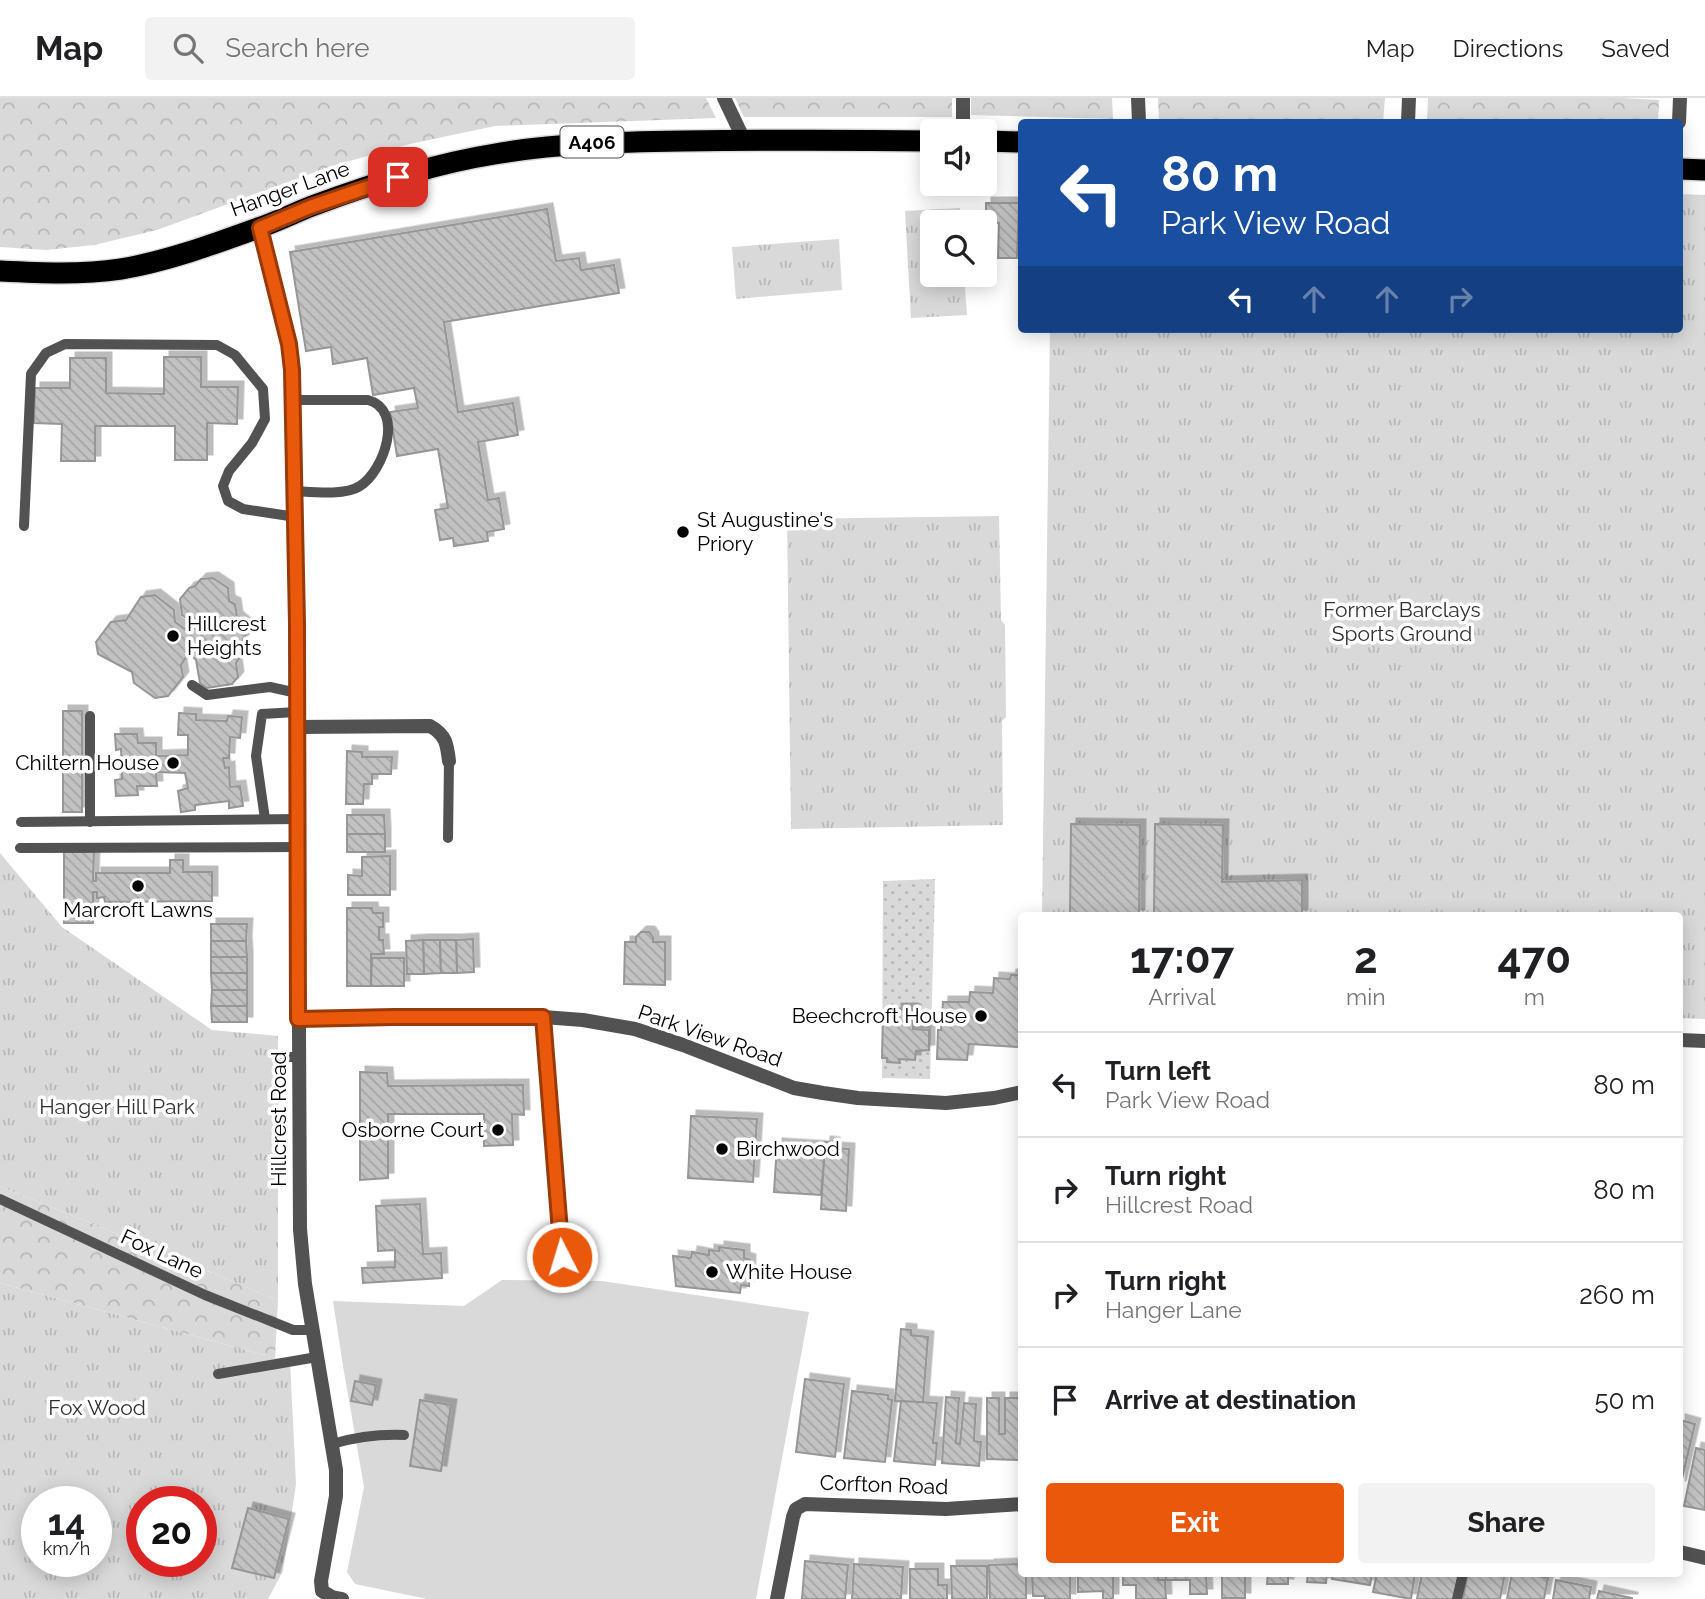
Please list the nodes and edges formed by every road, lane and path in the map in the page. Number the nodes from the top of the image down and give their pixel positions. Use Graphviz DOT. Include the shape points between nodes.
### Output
graph roads {
  1 [pos="724,98"];
  2 [pos="963,98"];
  3 [pos="1138,98"];
  4 [pos="1409,98"];
  5 [pos="1680,98"];
  6 [pos="963,119"];
  7 [pos="1139,119"];
  8 [pos="1408,119"];
  9 [pos="1679,119"];
  10 [pos="744,140"];
  11 [pos="920,141"];
  12 [pos="997,141"];
  13 [pos="1018,142"];
  14 [pos="1683,169"];
  15 [pos="1705,170"];
  16 [pos="260,228"];
  17 [pos="0,271"];
  18 [pos="293,400"];
  19 [pos="295,491"];
  20 [pos="296,517"];
  21 [pos="24,526"];
  22 [pos="192,685"];
  23 [pos="297,693"];
  24 [pos="297,712"];
  25 [pos="90,716"];
  26 [pos="297,727"];
  27 [pos="449,761"];
  28 [pos="265,819"];
  29 [pos="297,819"];
  30 [pos="21,822"];
  31 [pos="90,822"];
  32 [pos="448,838"];
  33 [pos="298,847"];
  34 [pos="20,848"];
  35 [pos="543,1017"];
  36 [pos="298,1019"];
  37 [pos="1683,1040"];
  38 [pos="1705,1041"];
  39 [pos="278,1057"];
  40 [pos="299,1057"];
  41 [pos="1018,1093"];
  42 [pos="0,1199"];
  43 [pos="562,1257"];
  44 [pos="312,1330"];
  45 [pos="317,1357"];
  46 [pos="218,1374"];
  47 [pos="404,1435"];
  48 [pos="332,1444"];
  49 [pos="1018,1504"];
  50 [pos="1683,1553"];
  51 [pos="1705,1558"];
  52 [pos="1462,1577"];
  53 [pos="342,1599"];
  54 [pos="777,1599"];
  55 [pos="1457,1599"];
  1 -- 10 [label="street"];
  2 -- 6 [label="street"];
  3 -- 7 [label="street"];
  4 -- 8 [label="street"];
  5 -- 9 [label="street"];
  10 -- 11 [label="highway, Hanger Lane / A406"];
  10 -- 16 [label="highway, Hanger Lane / A406" via="591,142 495,154 376,184"];
  12 -- 13 [label="highway"];
  14 -- 15 [label="highway"];
  16 -- 17 [label="highway, Hanger Lane / A406" via="119,269"];
  16 -- 18 [label="street, Hillcrest Road" via="289,344"];
  18 -- 19 [label="street, Hillcrest Road"];
  18 -- 19 [label="lane" via="376,402 388,427 383,455 360,486 344,491"];
  19 -- 20 [label="street, Hillcrest Road"];
  20 -- 21 [label="lane" via="243,509 225,494 229,471 265,419 263,389 235,355 217,345 65,344 46,353 31,374"];
  20 -- 23 [label="street, Hillcrest Road"];
  22 -- 23 [label="lane" via="206,695 270,687"];
  23 -- 24 [label="street, Hillcrest Road"];
  24 -- 26 [label="street, Hillcrest Road"];
  24 -- 28 [label="lane" via="262,714 256,756"];
  25 -- 31 [label="lane"];
  26 -- 27 [label="street" via="430,726 445,739"];
  26 -- 29 [label="street, Hillcrest Road"];
  27 -- 32 [label="lane"];
  28 -- 29 [label="lane"];
  28 -- 31 [label="lane"];
  29 -- 33 [label="street, Hillcrest Road"];
  30 -- 31 [label="lane"];
  33 -- 34 [label="lane"];
  33 -- 36 [label="street, Hillcrest Road"];
  35 -- 36 [label="street, Park View Road"];
  35 -- 41 [label="street, Park View Road" via="635,1029 794,1088 823,1093 946,1103"];
  35 -- 43 [label="lane"];
  36 -- 40 [label="street, Hillcrest Road"];
  37 -- 38 [label="street"];
  39 -- 40 [label="lane"];
  40 -- 44 [label="street, Hillcrest Road" via="300,1230"];
  42 -- 44 [label="lane, Fox Lane" via="205,1295 293,1330"];
  44 -- 45 [label="street, Hillcrest Road"];
  45 -- 46 [label="lane"];
  45 -- 48 [label="street, Hillcrest Road"];
  47 -- 48 [label="lane" via="355,1437"];
  48 -- 53 [label="street, Hillcrest Road" via="337,1496 321,1581 322,1591"];
  49 -- 54 [label="street, Corfton Road" via="946,1509 804,1504 793,1517"];
  50 -- 51 [label="street"];
  52 -- 55 [label="lane"];
}
